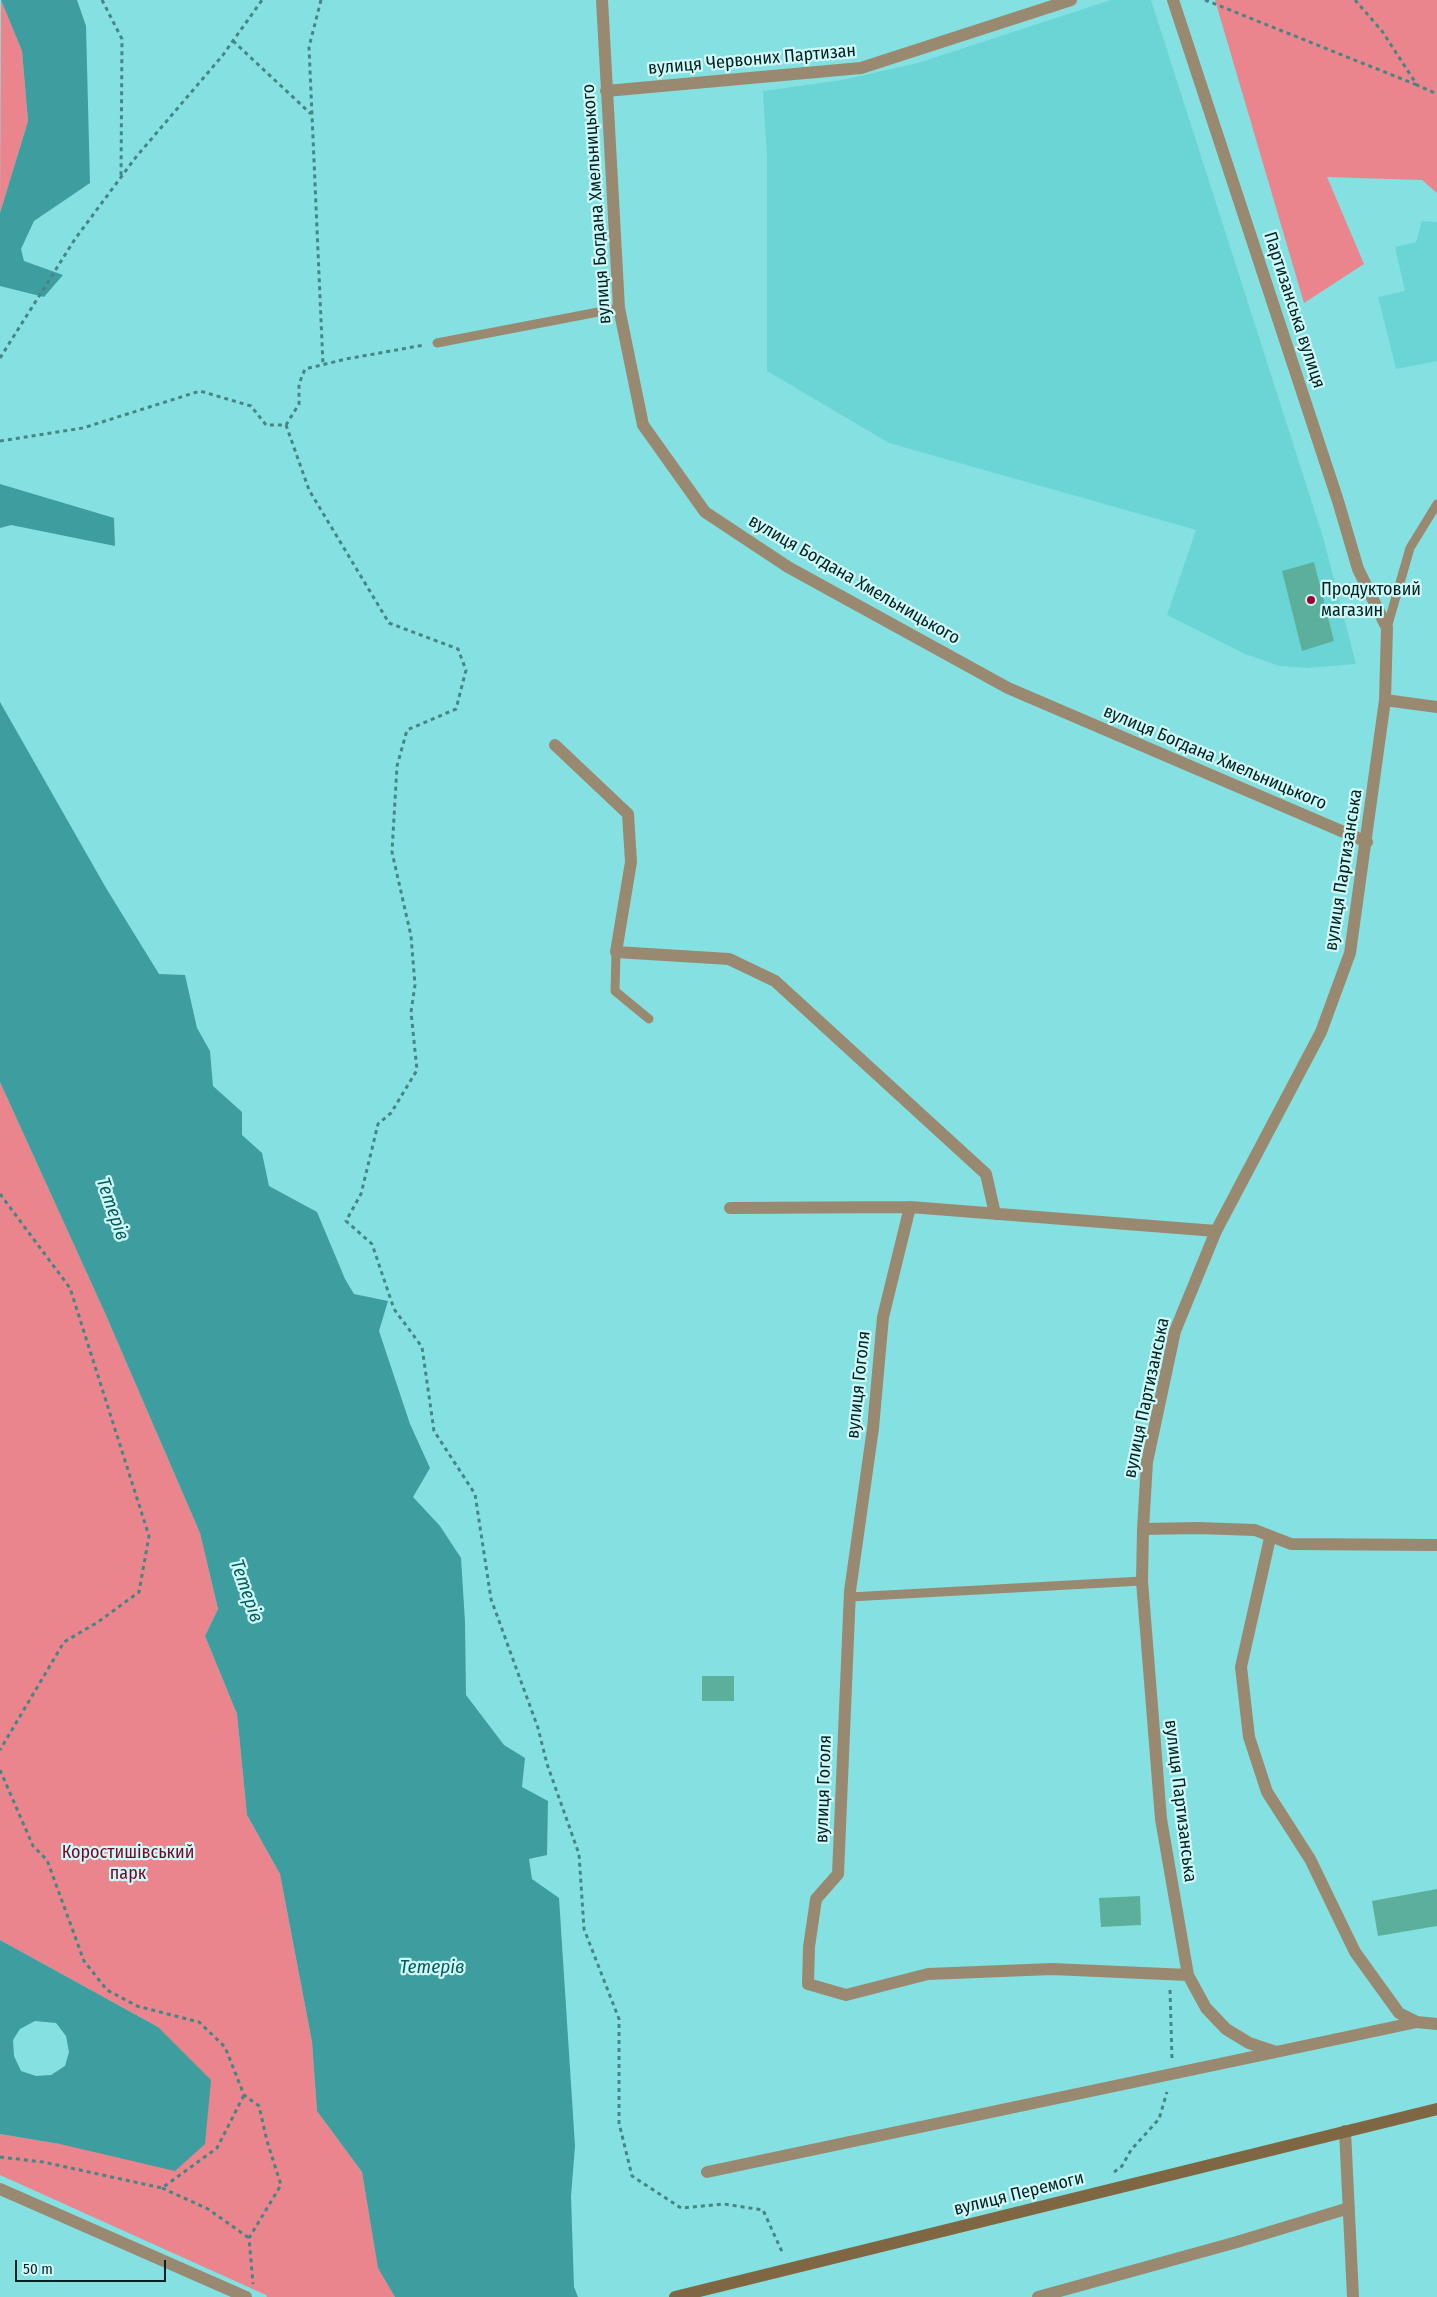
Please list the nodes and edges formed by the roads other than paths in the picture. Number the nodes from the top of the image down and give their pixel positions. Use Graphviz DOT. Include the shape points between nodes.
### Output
graph roads {
  1 [pos="602,0"];
  2 [pos="1071,0"];
  3 [pos="1174,0"];
  4 [pos="606,91"];
  5 [pos="619,308"];
  6 [pos="437,343"];
  7 [pos="1437,504"];
  8 [pos="1387,628"];
  9 [pos="1385,700"];
  10 [pos="1437,707"];
  11 [pos="555,745"];
  12 [pos="1367,842"];
  13 [pos="616,952"];
  14 [pos="649,1019"];
  15 [pos="910,1207"];
  16 [pos="730,1208"];
  17 [pos="995,1214"];
  18 [pos="1216,1231"];
  19 [pos="1143,1529"];
  20 [pos="1270,1538"];
  21 [pos="1437,1545"];
  22 [pos="1142,1582"];
  23 [pos="850,1597"];
  24 [pos="1188,1975"];
  25 [pos="1417,2022"];
  26 [pos="1437,2024"];
  27 [pos="1276,2052"];
  28 [pos="1437,2109"];
  29 [pos="1345,2131"];
  30 [pos="707,2172"];
  31 [pos="0,2189"];
  32 [pos="1348,2208"];
  33 [pos="250,2293"];
  34 [pos="675,2297"];
  35 [pos="1038,2297"];
  36 [pos="1353,2297"];
  1 -- 4 [label="street, вулиця Богдана Хмельницького"];
  2 -- 4 [label="street, вулиця Червоних Партизан" via="861,68"];
  3 -- 8 [label="street, Партизанська вулиця" via="1358,569"];
  4 -- 5 [label="street, вулиця Богдана Хмельницького"];
  5 -- 6 [label="lane"];
  5 -- 12 [label="street, вулиця Богдана Хмельницького" via="643,426 705,512 788,567 1008,688"];
  7 -- 8 [label="lane" via="1410,548"];
  8 -- 9 [label="street"];
  9 -- 10 [label="street"];
  9 -- 12 [label="street, вулиця Партизанська"];
  11 -- 13 [label="street" via="628,814 631,862"];
  12 -- 18 [label="street, вулиця Партизанська" via="1350,953 1321,1032"];
  13 -- 14 [label="lane" via="615,991"];
  13 -- 17 [label="street" via="729,959 775,981 986,1174"];
  15 -- 16 [label="street"];
  15 -- 17 [label="street"];
  15 -- 23 [label="street, вулиця Гоголя" via="883,1317 873,1428"];
  17 -- 18 [label="street"];
  18 -- 19 [label="street, вулиця Партизанська" via="1176,1331 1148,1462"];
  19 -- 20 [label="street" via="1255,1530"];
  19 -- 22 [label="street, вулиця Партизанська"];
  20 -- 21 [label="street" via="1291,1544"];
  20 -- 25 [label="street" via="1241,1667 1250,1737 1267,1792 1310,1859 1355,1952 1400,2013"];
  22 -- 23 [label="lane"];
  22 -- 24 [label="street, вулиця Партизанська" via="1161,1819"];
  23 -- 24 [label="street, вулиця Гоголя" via="838,1874 816,1899 808,1984 846,1995 928,1974 1052,1969"];
  24 -- 27 [label="street, вулиця Партизанська" via="1206,2008 1226,2029 1249,2043"];
  25 -- 26 [label="street"];
  25 -- 27 [label="street"];
  27 -- 30 [label="street"];
  28 -- 29 [label="main road, вулиця Перемоги"];
  29 -- 32 [label="street"];
  29 -- 34 [label="main road, вулиця Перемоги"];
  31 -- 33 [label="street"];
  32 -- 35 [label="street"];
  32 -- 36 [label="street"];
}
